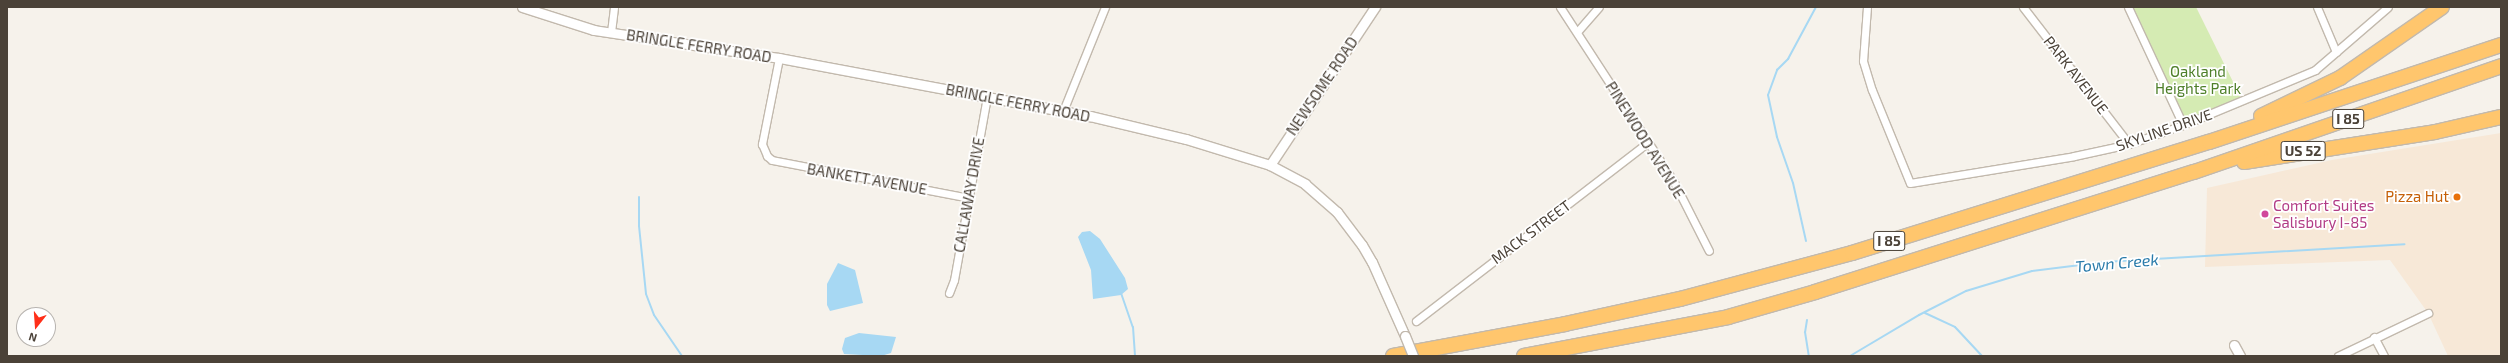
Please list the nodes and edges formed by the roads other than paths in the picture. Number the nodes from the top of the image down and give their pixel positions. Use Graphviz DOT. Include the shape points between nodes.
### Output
graph roads {
  1 [pos="522,7"];
  2 [pos="614,7"];
  3 [pos="1105,7"];
  4 [pos="1374,7"];
  5 [pos="1560,7"];
  6 [pos="1599,7"];
  7 [pos="1867,7"];
  8 [pos="2023,7"];
  9 [pos="2128,7"];
  10 [pos="2316,7"];
  11 [pos="2388,7"];
  12 [pos="2442,7"];
  13 [pos="2452,7"];
  14 [pos="611,32"];
  15 [pos="1576,32"];
  16 [pos="2501,45"];
  17 [pos="2388,46"];
  18 [pos="2336,52"];
  19 [pos="779,58"];
  20 [pos="2501,66"];
  21 [pos="987,97"];
  22 [pos="1063,111"];
  23 [pos="2501,117"];
  24 [pos="2183,125"];
  25 [pos="2501,127"];
  26 [pos="2412,136"];
  27 [pos="2209,142"];
  28 [pos="1647,144"];
  29 [pos="2129,144"];
  30 [pos="1270,165"];
  31 [pos="2194,172"];
  32 [pos="969,198"];
  33 [pos="1709,251"];
  34 [pos="949,293"];
  35 [pos="2428,313"];
  36 [pos="1416,321"];
  37 [pos="2374,337"];
  38 [pos="2234,345"];
  39 [pos="1393,356"];
  40 [pos="1413,356"];
  41 [pos="1524,356"];
  42 [pos="2240,356"];
  43 [pos="2338,356"];
  44 [pos="2384,356"];
  1 -- 14 [label="street, BRINGLE FERRY ROAD" via="594,30"];
  2 -- 14 [label="street"];
  3 -- 22 [label="street"];
  4 -- 30 [label="street, NEWSOME ROAD"];
  5 -- 15 [label="street, PINEWOOD AVENUE"];
  6 -- 15 [label="street"];
  7 -- 29 [label="street, SKYLINE DRIVE" via="1863,61 1872,90 1910,183 2074,156"];
  8 -- 29 [label="street, PARK AVENUE"];
  9 -- 24 [label="street"];
  10 -- 18 [label="street"];
  11 -- 18 [label="street, SKYLINE DRIVE"];
  12 -- 17 [label="highway"];
  13 -- 17 [label="highway"];
  14 -- 19 [label="street, BRINGLE FERRY ROAD"];
  15 -- 28 [label="street, PINEWOOD AVENUE"];
  16 -- 27 [label="highway, I 85"];
  17 -- 27 [label="highway" via="2328,85 2227,131"];
  18 -- 24 [label="street, SKYLINE DRIVE" via="2315,70 2293,81"];
  19 -- 21 [label="street, BRINGLE FERRY ROAD"];
  19 -- 32 [label="street, BANKETT AVENUE" via="762,144 767,156 780,164"];
  20 -- 31 [label="highway, I 85"];
  21 -- 22 [label="street, BRINGLE FERRY ROAD"];
  21 -- 32 [label="street, CALLAWAY DRIVE"];
  22 -- 30 [label="street, BRINGLE FERRY ROAD" via="1155,131"];
  23 -- 26 [label="highway, US 52"];
  24 -- 29 [label="street, SKYLINE DRIVE"];
  25 -- 26 [label="highway"];
  26 -- 31 [label="highway, US 52" via="2306,151"];
  27 -- 39 [label="highway, I 85" via="1852,253 1680,299 1565,324"];
  28 -- 33 [label="street, PINEWOOD AVENUE" via="1674,182"];
  28 -- 36 [label="street, MACK STREET"];
  30 -- 40 [label="street, BRINGLE FERRY ROAD, bridge" via="1305,184 1337,212 1362,245"];
  31 -- 41 [label="highway, I 85" via="1728,317"];
  32 -- 34 [label="street, CALLAWAY DRIVE" via="954,280"];
  35 -- 37 [label="street"];
  37 -- 43 [label="street"];
  37 -- 44 [label="street"];
  38 -- 42 [label="street"];
}
